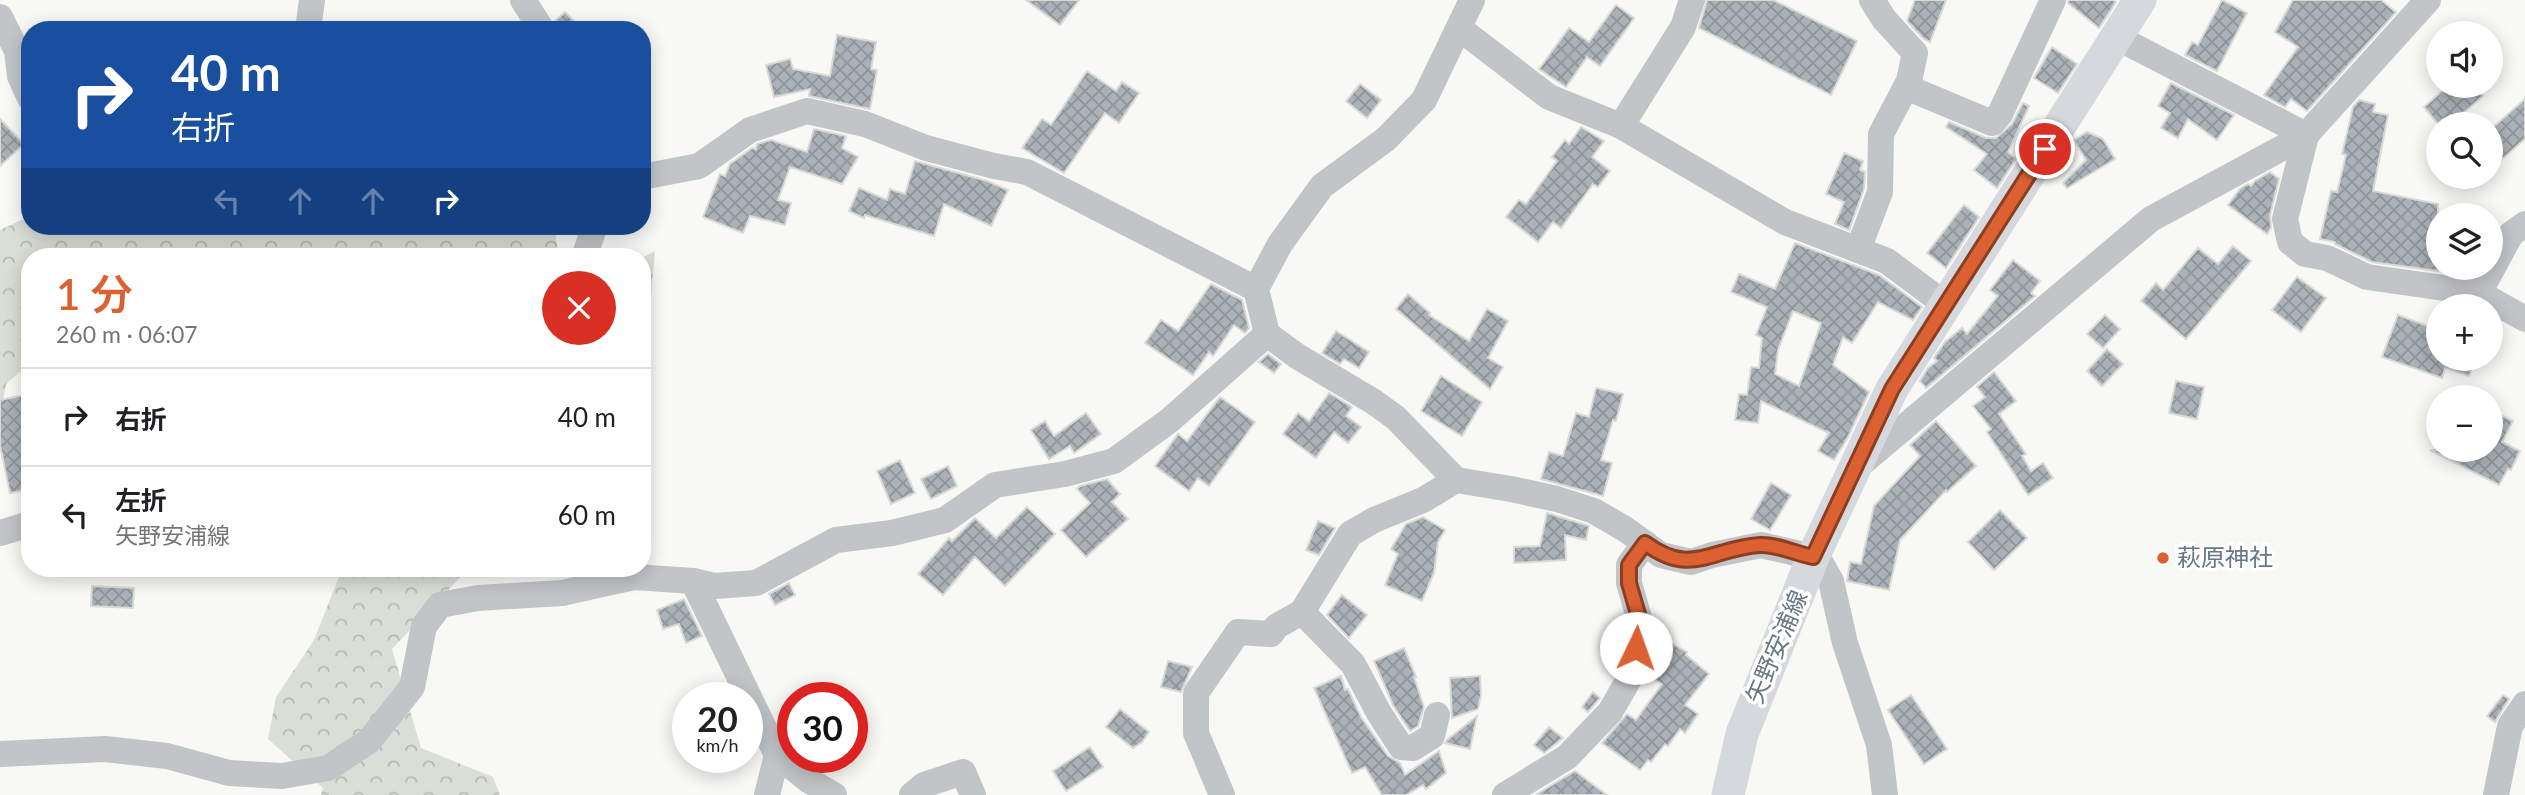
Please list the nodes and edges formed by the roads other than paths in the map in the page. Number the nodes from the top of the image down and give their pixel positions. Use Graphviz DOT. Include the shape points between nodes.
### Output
graph roads {
  1 [pos="312,0"];
  2 [pos="523,0"];
  3 [pos="1472,0"];
  4 [pos="1692,0"];
  5 [pos="1872,0"];
  6 [pos="2053,0"];
  7 [pos="2140,0"];
  8 [pos="2428,0"];
  9 [pos="0,18"];
  10 [pos="309,21"];
  11 [pos="536,21"];
  12 [pos="1460,27"];
  13 [pos="2116,37"];
  14 [pos="21,78"];
  15 [pos="1906,87"];
  16 [pos="1620,126"];
  17 [pos="2306,135"];
  18 [pos="651,175"];
  19 [pos="2525,225"];
  20 [pos="1858,250"];
  21 [pos="1256,289"];
  22 [pos="2479,293"];
  23 [pos="1946,305"];
  24 [pos="2525,319"];
  25 [pos="1267,334"];
  26 [pos="1853,470"];
  27 [pos="1456,480"];
  28 [pos="21,527"];
  29 [pos="0,533"];
  30 [pos="1645,543"];
  31 [pos="1813,557"];
  32 [pos="693,581"];
  33 [pos="1302,612"];
  34 [pos="2525,704"];
  35 [pos="1437,715"];
  36 [pos="0,754"];
  37 [pos="777,755"];
  38 [pos="799,773"];
  39 [pos="767,795"];
  40 [pos="834,795"];
  41 [pos="912,795"];
  42 [pos="973,795"];
  43 [pos="1222,795"];
  44 [pos="1505,795"];
  45 [pos="1728,795"];
  46 [pos="1885,795"];
  47 [pos="2496,795"];
  1 -- 10 [label="street"];
  2 -- 11 [label="street"];
  3 -- 12 [label="street"];
  4 -- 16 [label="street" via="1683,27"];
  5 -- 15 [label="street" via="1915,53"];
  6 -- 15 [label="street" via="1992,123"];
  7 -- 13 [label="main road, 矢野安浦線"];
  8 -- 17 [label="street"];
  9 -- 14 [label="street" via="17,51"];
  12 -- 16 [label="street" via="1549,97"];
  12 -- 21 [label="street" via="1424,100 1386,139 1322,186 1280,244"];
  13 -- 17 [label="street"];
  13 -- 23 [label="main road, 矢野安浦線"];
  15 -- 20 [label="street" via="1881,134 1880,192"];
  16 -- 20 [label="street" via="1785,222"];
  17 -- 22 [label="street" via="2285,219 2290,242 2305,254 2327,258 2367,277"];
  17 -- 26 [label="street" via="2151,219"];
  18 -- 21 [label="street" via="699,166 750,130 807,111 864,124 926,148 1027,172"];
  19 -- 22 [label="street" via="2511,234"];
  20 -- 23 [label="street" via="1887,261"];
  21 -- 25 [label="street"];
  22 -- 24 [label="street"];
  23 -- 26 [label="main road, 矢野安浦線" via="1892,389"];
  25 -- 27 [label="street" via="1396,418"];
  25 -- 32 [label="street" via="1170,421 1114,461 996,485 945,520 836,540 755,583 715,586"];
  26 -- 31 [label="main road, 矢野安浦線"];
  27 -- 30 [label="street" via="1557,499 1594,511"];
  27 -- 33 [label="street" via="1350,534"];
  28 -- 29 [label="street"];
  30 -- 31 [label="street" via="1661,555 1691,562 1761,545"];
  30 -- 44 [label="street" via="1629,565 1640,621 1632,674 1610,712 1567,757"];
  31 -- 45 [label="main road, 矢野安浦線" via="1742,734"];
  31 -- 46 [label="street" via="1831,582 1845,643 1880,745"];
  32 -- 36 [label="street" via="634,577 562,593 478,597 440,605 424,626 412,687 369,741 328,768 282,776 229,773 167,756 105,749"];
  32 -- 37 [label="street"];
  33 -- 35 [label="street" via="1353,664 1401,747 1413,748 1432,736"];
  33 -- 43 [label="street" via="1271,634 1238,632 1196,693 1196,733"];
  34 -- 47 [label="street" via="2510,726"];
  37 -- 39 [label="street"];
  38 -- 40 [label="street"];
  41 -- 42 [label="street" via="924,785 963,772"];
}
